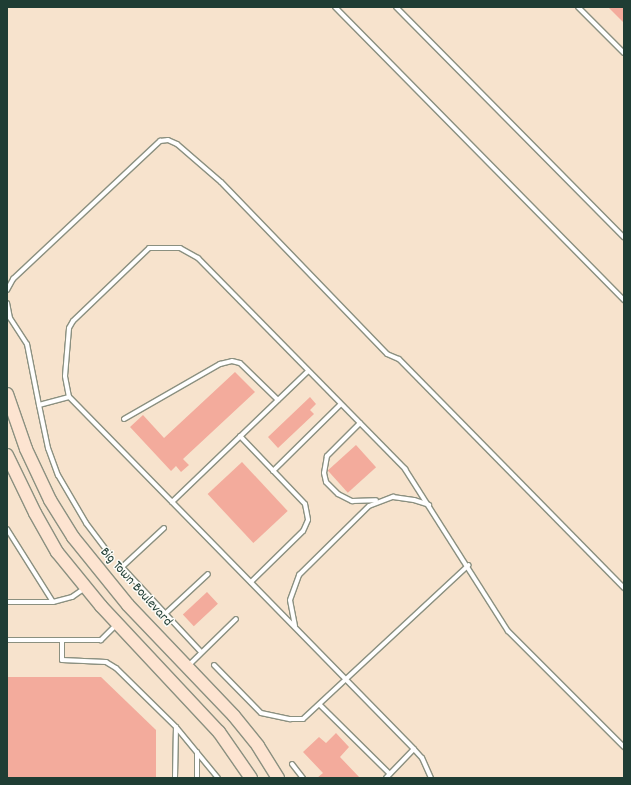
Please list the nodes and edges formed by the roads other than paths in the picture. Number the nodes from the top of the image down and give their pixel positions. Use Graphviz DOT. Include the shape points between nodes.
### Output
graph roads {
  1 [pos="335,7"];
  2 [pos="396,7"];
  3 [pos="578,7"];
  4 [pos="624,53"];
  5 [pos="624,237"];
  6 [pos="7,290"];
  7 [pos="623,296"];
  8 [pos="7,303"];
  9 [pos="308,371"];
  10 [pos="7,394"];
  11 [pos="70,397"];
  12 [pos="278,400"];
  13 [pos="341,404"];
  14 [pos="39,405"];
  15 [pos="124,418"];
  16 [pos="360,423"];
  17 [pos="240,436"];
  18 [pos="7,455"];
  19 [pos="273,471"];
  20 [pos="378,500"];
  21 [pos="172,502"];
  22 [pos="429,505"];
  23 [pos="164,528"];
  24 [pos="7,529"];
  25 [pos="109,554"];
  26 [pos="469,565"];
  27 [pos="208,574"];
  28 [pos="251,582"];
  29 [pos="85,588"];
  30 [pos="624,588"];
  31 [pos="7,602"];
  32 [pos="53,602"];
  33 [pos="166,613"];
  34 [pos="236,618"];
  35 [pos="117,624"];
  36 [pos="295,628"];
  37 [pos="7,640"];
  38 [pos="62,640"];
  39 [pos="201,652"];
  40 [pos="214,665"];
  41 [pos="187,666"];
  42 [pos="171,680"];
  43 [pos="345,681"];
  44 [pos="320,705"];
  45 [pos="176,727"];
  46 [pos="624,747"];
  47 [pos="414,749"];
  48 [pos="197,751"];
  49 [pos="292,764"];
  50 [pos="390,774"];
  51 [pos="175,778"];
  52 [pos="197,778"];
  53 [pos="218,778"];
  54 [pos="251,778"];
  55 [pos="278,778"];
  56 [pos="303,778"];
  57 [pos="386,778"];
  58 [pos="430,778"];
  1 -- 7 [label="lane"];
  2 -- 5 [label="lane"];
  3 -- 4 [label="lane"];
  6 -- 30 [label="lane" via="13,279 160,141 168,140 177,144 221,182 387,354 398,359"];
  8 -- 14 [label="lane" via="10,318 27,344"];
  9 -- 11 [label="lane" via="198,258 180,248 161,246 149,248 73,321 69,328 66,347 65,376"];
  9 -- 12 [label="lane"];
  9 -- 13 [label="lane"];
  10 -- 41 [label="main road, Big Town Boulevard" via="26,449 50,500 73,537 128,605"];
  11 -- 14 [label="lane"];
  11 -- 21 [label="lane"];
  12 -- 15 [label="lane" via="240,363 232,361 220,364"];
  12 -- 17 [label="lane"];
  13 -- 16 [label="lane"];
  13 -- 19 [label="lane"];
  14 -- 25 [label="lane" via="48,448 58,476 85,521"];
  16 -- 20 [label="lane" via="339,442 324,464 326,482 338,494 352,501"];
  16 -- 22 [label="lane" via="405,469"];
  17 -- 19 [label="lane"];
  17 -- 21 [label="lane"];
  18 -- 29 [label="main road" via="50,539"];
  19 -- 28 [label="lane" via="304,504 308,520 303,531"];
  20 -- 22 [label="lane" via="402,497"];
  20 -- 36 [label="lane" via="368,506 299,575 290,600"];
  21 -- 28 [label="lane"];
  22 -- 26 [label="lane"];
  23 -- 33 [label="lane" via="122,567"];
  24 -- 32 [label="lane"];
  26 -- 43 [label="lane"];
  26 -- 46 [label="lane" via="508,630"];
  27 -- 33 [label="lane"];
  28 -- 36 [label="lane"];
  29 -- 32 [label="lane" via="72,597"];
  29 -- 35 [label="main road"];
  31 -- 32 [label="lane"];
  33 -- 39 [label="lane"];
  34 -- 39 [label="lane"];
  35 -- 38 [label="lane" via="101,640"];
  35 -- 42 [label="main road"];
  36 -- 43 [label="lane"];
  37 -- 38 [label="lane"];
  38 -- 45 [label="lane" via="62,660 106,662 116,668"];
  39 -- 41 [label="lane"];
  40 -- 44 [label="lane" via="255,708 266,714 303,719"];
  41 -- 42 [label="main road"];
  41 -- 55 [label="main road, Big Town Boulevard" via="258,746"];
  42 -- 54 [label="main road" via="219,732"];
  43 -- 44 [label="lane"];
  43 -- 47 [label="lane"];
  44 -- 50 [label="lane"];
  45 -- 48 [label="lane"];
  45 -- 51 [label="lane"];
  47 -- 50 [label="lane"];
  47 -- 58 [label="lane" via="422,758"];
  48 -- 52 [label="lane"];
  48 -- 53 [label="lane"];
  49 -- 56 [label="lane"];
  50 -- 57 [label="lane"];
}
